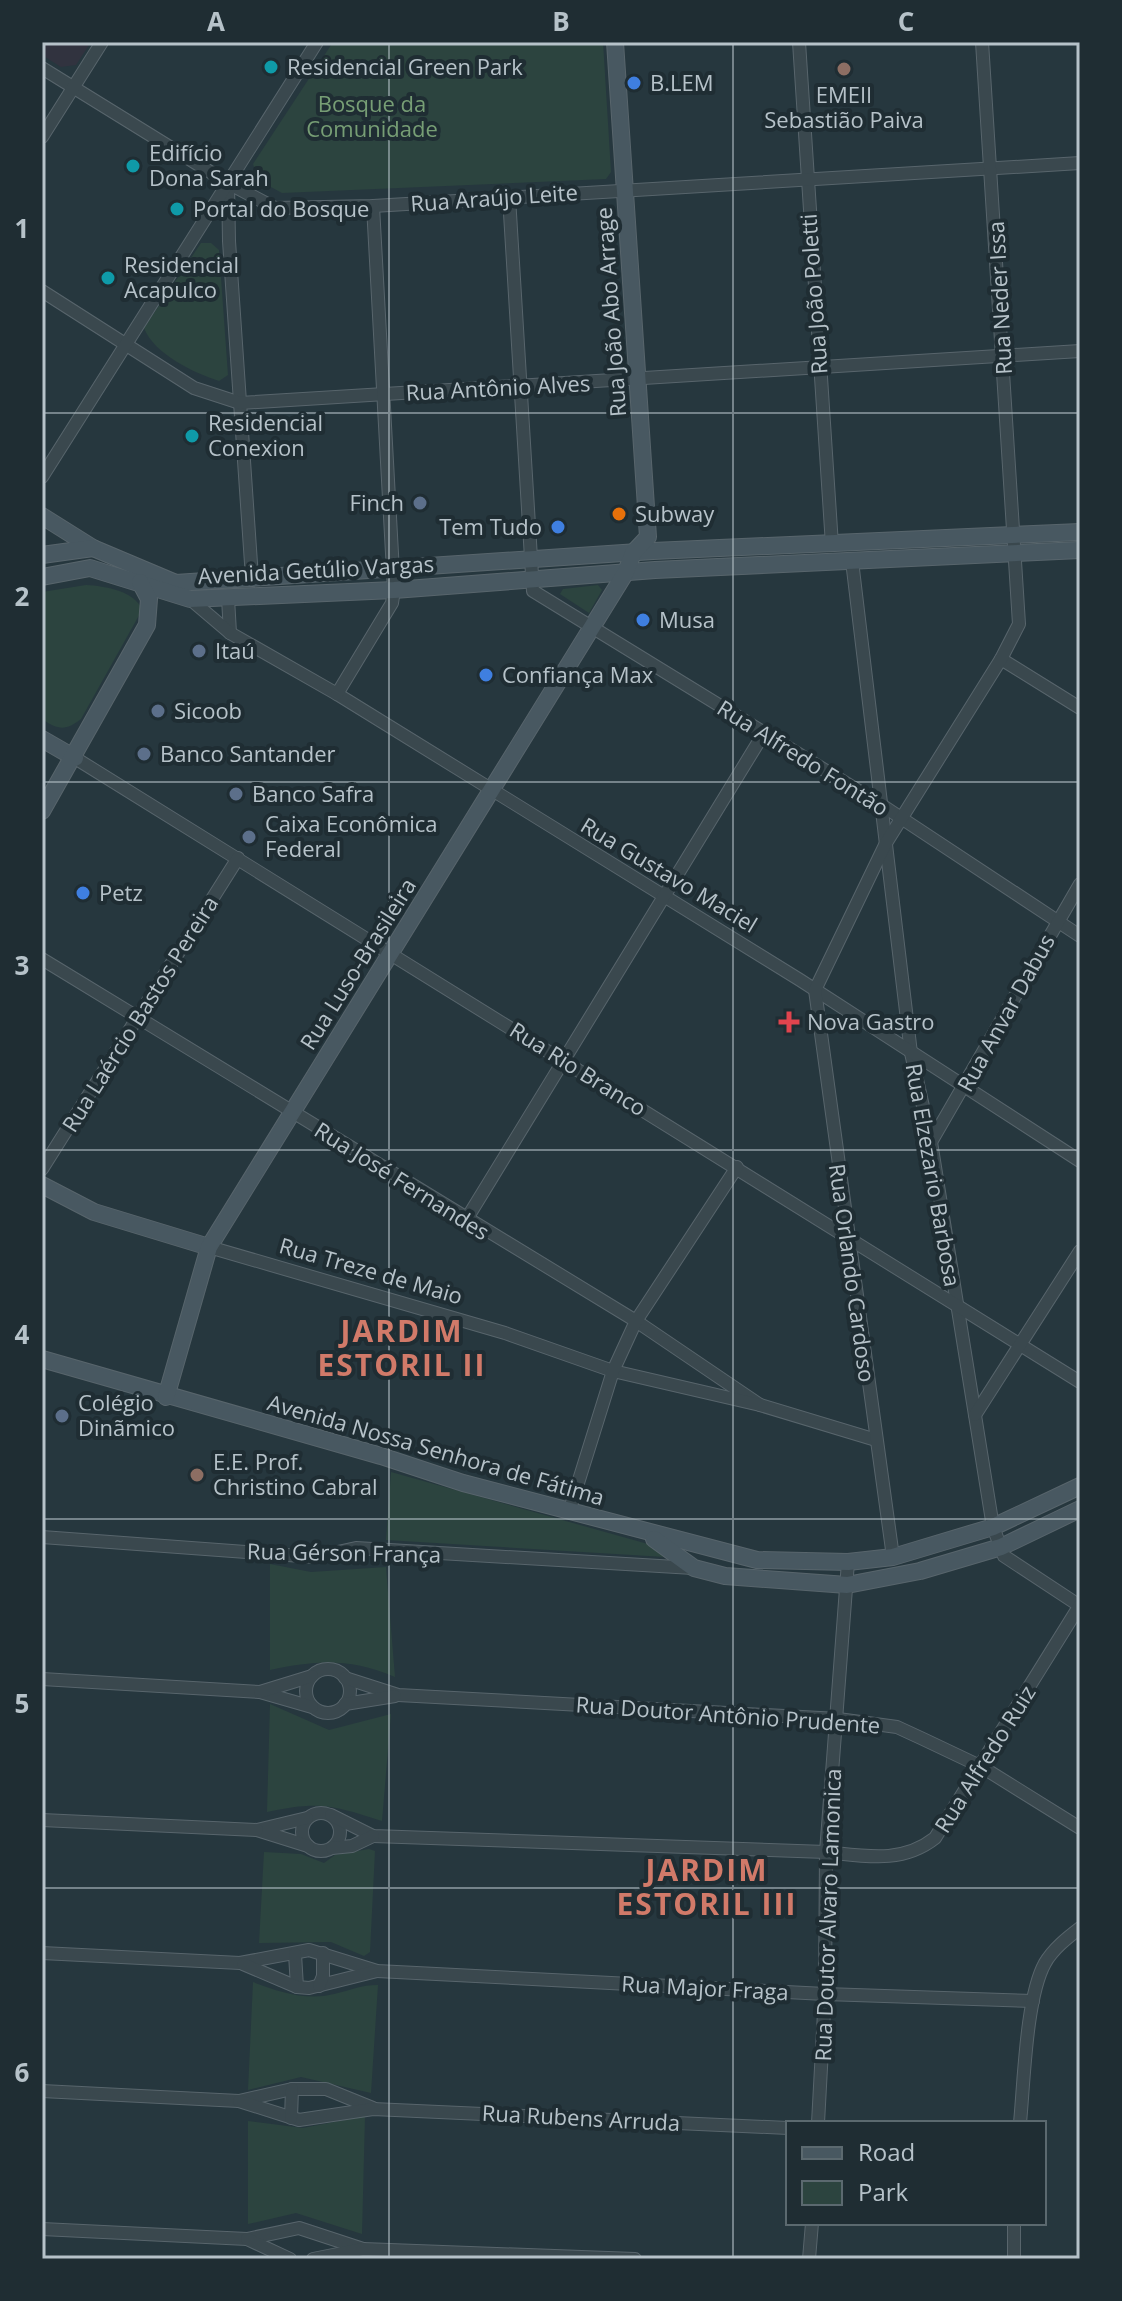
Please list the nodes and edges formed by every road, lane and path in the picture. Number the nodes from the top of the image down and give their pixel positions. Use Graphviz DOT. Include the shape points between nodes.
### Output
graph roads {
  1 [pos="102,42"];
  2 [pos="317,42"];
  3 [pos="615,42"];
  4 [pos="799,42"];
  5 [pos="982,42"];
  6 [pos="42,68"];
  7 [pos="73,88"];
  8 [pos="42,137"];
  9 [pos="1080,163"];
  10 [pos="992,168"];
  11 [pos="808,181"];
  12 [pos="228,183"];
  13 [pos="625,190"];
  14 [pos="509,197"];
  15 [pos="373,206"];
  16 [pos="42,291"];
  17 [pos="125,344"];
  18 [pos="1080,351"];
  19 [pos="1004,355"];
  20 [pos="819,366"];
  21 [pos="638,380"];
  22 [pos="520,387"];
  23 [pos="382,395"];
  24 [pos="240,403"];
  25 [pos="42,477"];
  26 [pos="42,516"];
  27 [pos="1080,532"];
  28 [pos="1016,536"];
  29 [pos="650,544"];
  30 [pos="832,545"];
  31 [pos="93,548"];
  32 [pos="1080,550"];
  33 [pos="633,553"];
  34 [pos="1017,554"];
  35 [pos="42,555"];
  36 [pos="532,559"];
  37 [pos="852,561"];
  38 [pos="392,568"];
  39 [pos="655,570"];
  40 [pos="626,572"];
  41 [pos="42,577"];
  42 [pos="252,578"];
  43 [pos="533,579"];
  44 [pos="140,582"];
  45 [pos="176,583"];
  46 [pos="394,590"];
  47 [pos="228,598"];
  48 [pos="190,599"];
  49 [pos="591,629"];
  50 [pos="230,633"];
  51 [pos="1001,659"];
  52 [pos="337,694"];
  53 [pos="1076,703"];
  54 [pos="764,733"];
  55 [pos="42,739"];
  56 [pos="75,758"];
  57 [pos="491,792"];
  58 [pos="880,804"];
  59 [pos="42,811"];
  60 [pos="901,819"];
  61 [pos="886,843"];
  62 [pos="238,858"];
  63 [pos="1080,884"];
  64 [pos="664,899"];
  65 [pos="1057,922"];
  66 [pos="1080,936"];
  67 [pos="392,953"];
  68 [pos="42,959"];
  69 [pos="815,990"];
  70 [pos="138,1017"];
  71 [pos="911,1053"];
  72 [pos="564,1062"];
  73 [pos="964,1088"];
  74 [pos="291,1112"];
  75 [pos="931,1142"];
  76 [pos="1080,1161"];
  77 [pos="737,1167"];
  78 [pos="42,1169"];
  79 [pos="42,1185"];
  80 [pos="466,1220"];
  81 [pos="846,1235"];
  82 [pos="209,1247"];
  83 [pos="1080,1251"];
  84 [pos="957,1306"];
  85 [pos="636,1321"];
  86 [pos="1022,1345"];
  87 [pos="42,1359"];
  88 [pos="613,1371"];
  89 [pos="713,1375"];
  90 [pos="1080,1382"];
  91 [pos="702,1391"];
  92 [pos="166,1397"];
  93 [pos="760,1405"];
  94 [pos="975,1415"];
  95 [pos="876,1440"];
  96 [pos="1080,1486"];
  97 [pos="1080,1509"];
  98 [pos="569,1512"];
  99 [pos="993,1527"];
  100 [pos="635,1528"];
  101 [pos="42,1537"];
  102 [pos="700,1545"];
  103 [pos="1001,1547"];
  104 [pos="893,1557"];
  105 [pos="848,1562"];
  106 [pos="691,1566"];
  107 [pos="847,1585"];
  108 [pos="1080,1606"];
  109 [pos="312,1676"];
  110 [pos="345,1678"];
  111 [pos="42,1679"];
  112 [pos="260,1692"];
  113 [pos="398,1695"];
  114 [pos="345,1704"];
  115 [pos="312,1707"];
  116 [pos="838,1719"];
  117 [pos="982,1767"];
  118 [pos="331,1815"];
  119 [pos="307,1818"];
  120 [pos="42,1820"];
  121 [pos="1080,1828"];
  122 [pos="257,1830"];
  123 [pos="373,1836"];
  124 [pos="308,1846"];
  125 [pos="332,1848"];
  126 [pos="826,1852"];
  127 [pos="1080,1928"];
  128 [pos="42,1953"];
  129 [pos="323,1953"];
  130 [pos="295,1954"];
  131 [pos="240,1963"];
  132 [pos="377,1971"];
  133 [pos="319,1986"];
  134 [pos="297,1987"];
  135 [pos="825,1994"];
  136 [pos="1033,2001"];
  137 [pos="292,2089"];
  138 [pos="326,2089"];
  139 [pos="42,2091"];
  140 [pos="239,2101"];
  141 [pos="373,2109"];
  142 [pos="291,2118"];
  143 [pos="325,2118"];
  144 [pos="818,2121"];
  145 [pos="1020,2121"];
  146 [pos="786,2128"];
  147 [pos="812,2225"];
  148 [pos="1014,2225"];
  149 [pos="289,2228"];
  150 [pos="42,2229"];
  151 [pos="312,2231"];
  152 [pos="247,2239"];
  153 [pos="363,2249"];
  154 [pos="286,2258"];
  155 [pos="610,2258"];
  156 [pos="314,2259"];
  157 [pos="635,2259"];
  158 [pos="809,2259"];
  159 [pos="1014,2259"];
  1 -- 7 [label="street"];
  2 -- 12 [label="street"];
  3 -- 13 [label="street, Rua João Abo Arrage"];
  4 -- 11 [label="street, Rua João Poletti"];
  5 -- 10 [label="street, Rua Neder Issa"];
  6 -- 7 [label="street, Rua Araújo Leite"];
  7 -- 8 [label="street"];
  7 -- 12 [label="street, Rua Araújo Leite"];
  9 -- 10 [label="street, Rua Araújo Leite"];
  10 -- 11 [label="street, Rua Araújo Leite"];
  10 -- 19 [label="street, Rua Neder Issa"];
  11 -- 13 [label="street, Rua Araújo Leite"];
  11 -- 20 [label="street, Rua João Poletti"];
  12 -- 15 [label="street, Rua Araújo Leite" via="275,208"];
  12 -- 17 [label="street"];
  12 -- 24 [label="street"];
  13 -- 14 [label="street, Rua Araújo Leite"];
  13 -- 21 [label="street, Rua João Abo Arrage"];
  14 -- 15 [label="street, Rua Araújo Leite"];
  14 -- 22 [label="street"];
  15 -- 23 [label="street"];
  16 -- 17 [label="street, Rua Antônio Alves"];
  17 -- 24 [label="street, Rua Antônio Alves" via="194,388"];
  17 -- 25 [label="street"];
  18 -- 19 [label="street, Rua Antônio Alves"];
  19 -- 20 [label="street, Rua Antônio Alves"];
  19 -- 28 [label="street, Rua Neder Issa" via="1007,464"];
  20 -- 21 [label="street, Rua Antônio Alves"];
  20 -- 30 [label="street, Rua João Poletti"];
  21 -- 22 [label="street, Rua Antônio Alves"];
  21 -- 29 [label="street, Rua João Abo Arrage"];
  22 -- 23 [label="street, Rua Antônio Alves"];
  22 -- 36 [label="street"];
  23 -- 24 [label="street, Rua Antônio Alves"];
  23 -- 38 [label="street"];
  24 -- 42 [label="street"];
  26 -- 31 [label="street"];
  27 -- 28 [label="street"];
  28 -- 30 [label="street"];
  28 -- 34 [label="street, Rua Neder Issa"];
  29 -- 30 [label="street"];
  29 -- 33 [label="street"];
  29 -- 39 [label="street, Rua João Abo Arrage"];
  31 -- 35 [label="street"];
  31 -- 45 [label="street"];
  32 -- 34 [label="street, Avenida Getúlio Vargas"];
  33 -- 36 [label="street, Avenida Getúlio Vargas"];
  33 -- 40 [label="street"];
  34 -- 37 [label="street, Avenida Getúlio Vargas"];
  34 -- 51 [label="street, Rua Neder Issa" via="1019,624"];
  36 -- 38 [label="street, Avenida Getúlio Vargas"];
  36 -- 43 [label="street"];
  37 -- 39 [label="street, Avenida Getúlio Vargas"];
  37 -- 58 [label="street, Rua Elzezario Barbosa"];
  38 -- 42 [label="street, Avenida Getúlio Vargas"];
  38 -- 46 [label="street"];
  39 -- 40 [label="street, Avenida Getúlio Vargas"];
  40 -- 43 [label="street, Avenida Getúlio Vargas"];
  40 -- 49 [label="street, Rua Luso-Brasileira"];
  41 -- 44 [label="street" via="90,568"];
  42 -- 45 [label="street, Avenida Getúlio Vargas"];
  43 -- 46 [label="street, Avenida Getúlio Vargas"];
  43 -- 49 [label="street, Rua Alfredo Fontão" via="533,591"];
  44 -- 48 [label="street"];
  44 -- 56 [label="street" via="149,599 147,625"];
  45 -- 48 [label="street, Avenida Getúlio Vargas"];
  46 -- 47 [label="street, Avenida Getúlio Vargas"];
  46 -- 52 [label="street" via="392,603"];
  47 -- 48 [label="street, Avenida Getúlio Vargas"];
  47 -- 50 [label="street"];
  48 -- 50 [label="street, Rua Gustavo Maciel"];
  49 -- 54 [label="street, Rua Alfredo Fontão"];
  49 -- 57 [label="street, Rua Luso-Brasileira"];
  50 -- 52 [label="street, Rua Gustavo Maciel"];
  51 -- 53 [label="street"];
  51 -- 60 [label="street, Rua Neder Issa"];
  52 -- 57 [label="street, Rua Gustavo Maciel"];
  54 -- 58 [label="street, Rua Alfredo Fontão"];
  54 -- 64 [label="street"];
  55 -- 56 [label="street"];
  56 -- 59 [label="street"];
  56 -- 62 [label="street, Rua Rio Branco"];
  57 -- 64 [label="street, Rua Gustavo Maciel"];
  57 -- 67 [label="street, Rua Luso-Brasileira"];
  58 -- 60 [label="street, Rua Alfredo Fontão"];
  58 -- 61 [label="street, Rua Elzezario Barbosa"];
  60 -- 61 [label="street, Rua Neder Issa"];
  60 -- 65 [label="street, Rua Alfredo Fontão"];
  61 -- 69 [label="street, Rua Neder Issa"];
  61 -- 71 [label="street, Rua Elzezario Barbosa"];
  62 -- 67 [label="street, Rua Rio Branco"];
  62 -- 70 [label="street, Rua Laércio Bastos Pereira"];
  63 -- 65 [label="street, Rua Anvar Dabus"];
  64 -- 69 [label="street, Rua Gustavo Maciel"];
  64 -- 72 [label="street"];
  65 -- 66 [label="street, Rua Alfredo Fontão"];
  65 -- 73 [label="street, Rua Anvar Dabus"];
  67 -- 72 [label="street, Rua Rio Branco"];
  67 -- 74 [label="street, Rua Luso-Brasileira"];
  68 -- 70 [label="street, Rua José Fernandes"];
  69 -- 71 [label="street, Rua Gustavo Maciel"];
  69 -- 81 [label="street, Rua Orlando Cardoso"];
  70 -- 74 [label="street, Rua José Fernandes"];
  70 -- 78 [label="street, Rua Laércio Bastos Pereira"];
  71 -- 73 [label="street, Rua Gustavo Maciel"];
  71 -- 75 [label="street, Rua Elzezario Barbosa"];
  72 -- 77 [label="street, Rua Rio Branco"];
  72 -- 80 [label="street"];
  73 -- 75 [label="street, Rua Anvar Dabus"];
  73 -- 76 [label="street, Rua Gustavo Maciel"];
  74 -- 80 [label="street, Rua José Fernandes"];
  74 -- 82 [label="street, Rua Luso-Brasileira"];
  75 -- 84 [label="street, Rua Elzezario Barbosa"];
  77 -- 81 [label="street, Rua Rio Branco"];
  77 -- 85 [label="street"];
  79 -- 82 [label="street, Rua Treze de Maio" via="94,1212"];
  80 -- 85 [label="street, Rua José Fernandes"];
  81 -- 84 [label="street, Rua Rio Branco"];
  81 -- 95 [label="street, Rua Orlando Cardoso"];
  82 -- 88 [label="street, Rua Treze de Maio" via="505,1333"];
  82 -- 92 [label="street, Rua Luso-Brasileira"];
  83 -- 86 [label="street"];
  84 -- 86 [label="street, Rua Rio Branco"];
  84 -- 94 [label="street, Rua Elzezario Barbosa"];
  85 -- 88 [label="street"];
  85 -- 89 [label="street, Rua José Fernandes"];
  86 -- 90 [label="street, Rua Rio Branco"];
  86 -- 94 [label="street"];
  87 -- 92 [label="street, Avenida Nossa Senhora de Fátima"];
  88 -- 91 [label="street, Rua Treze de Maio"];
  88 -- 98 [label="street"];
  89 -- 91 [label="street"];
  89 -- 93 [label="street, Rua José Fernandes"];
  91 -- 93 [label="street, Rua Treze de Maio"];
  92 -- 98 [label="street, Avenida Nossa Senhora de Fátima"];
  93 -- 95 [label="street, Rua Treze de Maio"];
  94 -- 99 [label="street, Rua Elzezario Barbosa"];
  95 -- 104 [label="street, Rua Orlando Cardoso"];
  96 -- 99 [label="street, Avenida Nossa Senhora de Fátima"];
  97 -- 103 [label="street, Avenida Nossa Senhora de Fátima"];
  98 -- 100 [label="street, Avenida Nossa Senhora de Fátima"];
  99 -- 103 [label="street, Rua Elzezario Barbosa"];
  99 -- 104 [label="street, Avenida Nossa Senhora de Fátima"];
  100 -- 102 [label="street, Avenida Nossa Senhora de Fátima"];
  100 -- 106 [label="street, Avenida Nossa Senhora de Fátima"];
  101 -- 106 [label="street, Rua Gérson França" via="315,1557 356,1548"];
  102 -- 105 [label="street, Avenida Nossa Senhora de Fátima" via="757,1560"];
  102 -- 106 [label="street"];
  103 -- 107 [label="street, Avenida Nossa Senhora de Fátima"];
  103 -- 108 [label="street" via="1004,1556"];
  104 -- 105 [label="street, Avenida Nossa Senhora de Fátima"];
  105 -- 107 [label="street, Rua Doutor Alvaro Lamonica"];
  106 -- 107 [label="street, Avenida Nossa Senhora de Fátima" via="725,1576"];
  107 -- 116 [label="street, Rua Doutor Alvaro Lamonica"];
  108 -- 117 [label="street, Rua Alfredo Ruiz"];
  109 -- 110 [label="street, Rua Doutor Antônio Prudente" via="326,1669"];
  109 -- 112 [label="street, Rua Doutor Antônio Prudente"];
  109 -- 115 [label="street" via="306,1695"];
  110 -- 113 [label="street, Rua Doutor Antônio Prudente"];
  110 -- 114 [label="street" via="350,1692"];
  111 -- 112 [label="street, Rua Doutor Antônio Prudente"];
  112 -- 115 [label="street, Rua Doutor Antônio Prudente"];
  113 -- 114 [label="street, Rua Doutor Antônio Prudente"];
  113 -- 116 [label="street, Rua Doutor Antônio Prudente"];
  114 -- 115 [label="street, Rua Doutor Antônio Prudente" via="332,1713"];
  116 -- 117 [label="street, Rua Doutor Antônio Prudente" via="897,1727"];
  116 -- 126 [label="street, Rua Doutor Alvaro Lamonica"];
  117 -- 121 [label="street, Rua Doutor Antônio Prudente"];
  117 -- 126 [label="street, Rua Alfredo Ruiz" via="935,1838 922,1848 880,1857"];
  118 -- 119 [label="street, Rua Alfredo Ruiz" via="319,1812"];
  118 -- 123 [label="street, Rua Alfredo Ruiz"];
  118 -- 125 [label="street" via="341,1831"];
  119 -- 122 [label="street, Rua Alfredo Ruiz"];
  119 -- 124 [label="street" via="302,1836"];
  120 -- 122 [label="street, Rua Alfredo Ruiz"];
  122 -- 124 [label="street, Rua Alfredo Ruiz"];
  123 -- 125 [label="street, Rua Alfredo Ruiz"];
  123 -- 126 [label="street, Rua Alfredo Ruiz"];
  124 -- 125 [label="street, Rua Alfredo Ruiz" via="319,1851"];
  126 -- 135 [label="street, Rua Doutor Alvaro Lamonica"];
  127 -- 136 [label="street" via="1044,1964"];
  128 -- 131 [label="street, Rua Major Fraga"];
  129 -- 130 [label="street, Rua Major Fraga"];
  129 -- 132 [label="street, Rua Major Fraga"];
  129 -- 133 [label="street"];
  130 -- 131 [label="street, Rua Major Fraga"];
  130 -- 134 [label="street"];
  131 -- 134 [label="street, Rua Major Fraga"];
  132 -- 133 [label="street, Rua Major Fraga"];
  132 -- 135 [label="street, Rua Major Fraga"];
  133 -- 134 [label="street, Rua Major Fraga"];
  135 -- 136 [label="street, Rua Major Fraga"];
  135 -- 144 [label="street, Rua Doutor Alvaro Lamonica"];
  136 -- 145 [label="street"];
  137 -- 138 [label="street, Rua Rubens Arruda"];
  137 -- 140 [label="street, Rua Rubens Arruda"];
  137 -- 142 [label="street"];
  138 -- 141 [label="street, Rua Rubens Arruda"];
  138 -- 143 [label="street"];
  139 -- 140 [label="street, Rua Rubens Arruda"];
  140 -- 142 [label="street, Rua Rubens Arruda"];
  141 -- 143 [label="street, Rua Rubens Arruda"];
  141 -- 146 [label="street, Rua Rubens Arruda"];
  142 -- 143 [label="street, Rua Rubens Arruda"];
  147 -- 158 [label="street"];
  148 -- 159 [label="street"];
  149 -- 151 [label="street"];
  149 -- 152 [label="street"];
  149 -- 154 [label="street" via="282,2241"];
  150 -- 152 [label="street"];
  151 -- 153 [label="street"];
  151 -- 156 [label="street" via="317,2244"];
  152 -- 154 [label="street"];
  153 -- 155 [label="street"];
  153 -- 156 [label="street"];
  155 -- 157 [label="street"];
}
